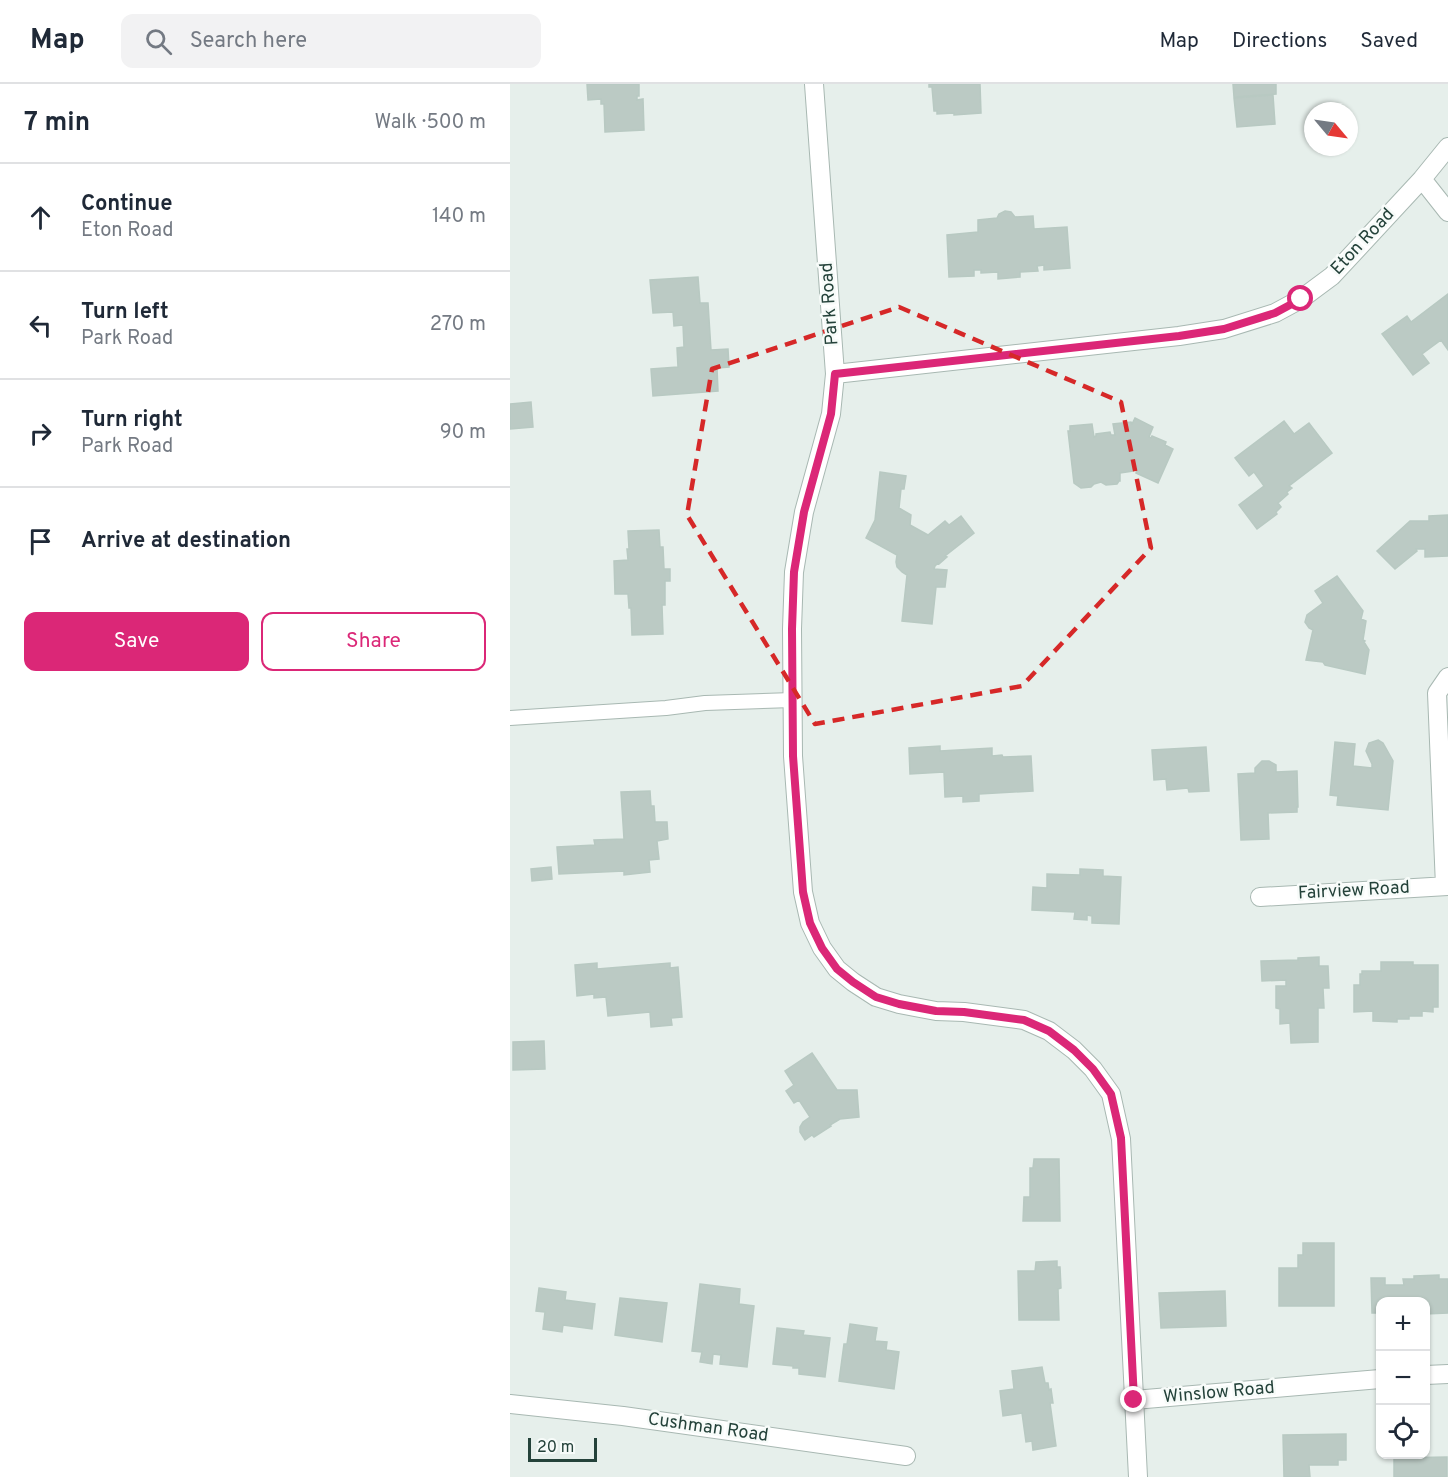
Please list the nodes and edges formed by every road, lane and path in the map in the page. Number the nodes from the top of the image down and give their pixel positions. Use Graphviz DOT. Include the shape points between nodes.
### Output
graph roads {
  1 [pos="814,84"];
  2 [pos="1448,147"];
  3 [pos="1422,179"];
  4 [pos="1448,212"];
  5 [pos="835,374"];
  6 [pos="1448,677"];
  7 [pos="793,700"];
  8 [pos="510,718"];
  9 [pos="1447,886"];
  10 [pos="1260,897"];
  11 [pos="1448,1374"];
  12 [pos="1430,1375"];
  13 [pos="1376,1379"];
  14 [pos="1134,1400"];
  15 [pos="510,1404"];
  16 [pos="906,1456"];
  17 [pos="1138,1477"];
  1 -- 5 [label="street, Park Road"];
  2 -- 3 [label="street, Eton Road"];
  3 -- 4 [label="street"];
  3 -- 5 [label="street, Eton Road" via="1332,276 1275,313 1224,329 1179,336"];
  5 -- 7 [label="street, Park Road" via="831,414 804,512 794,572"];
  6 -- 9 [label="street" via="1437,693"];
  7 -- 8 [label="lane"];
  7 -- 14 [label="street, Park Road" via="803,892 810,923 837,969 876,997 936,1011 1024,1020 1049,1031 1093,1069 1111,1094 1121,1138"];
  9 -- 10 [label="street, Fairview Road"];
  11 -- 12 [label="street"];
  13 -- 14 [label="street, Winslow Road"];
  14 -- 17 [label="street"];
  15 -- 16 [label="street, Cushman Road"];
}
